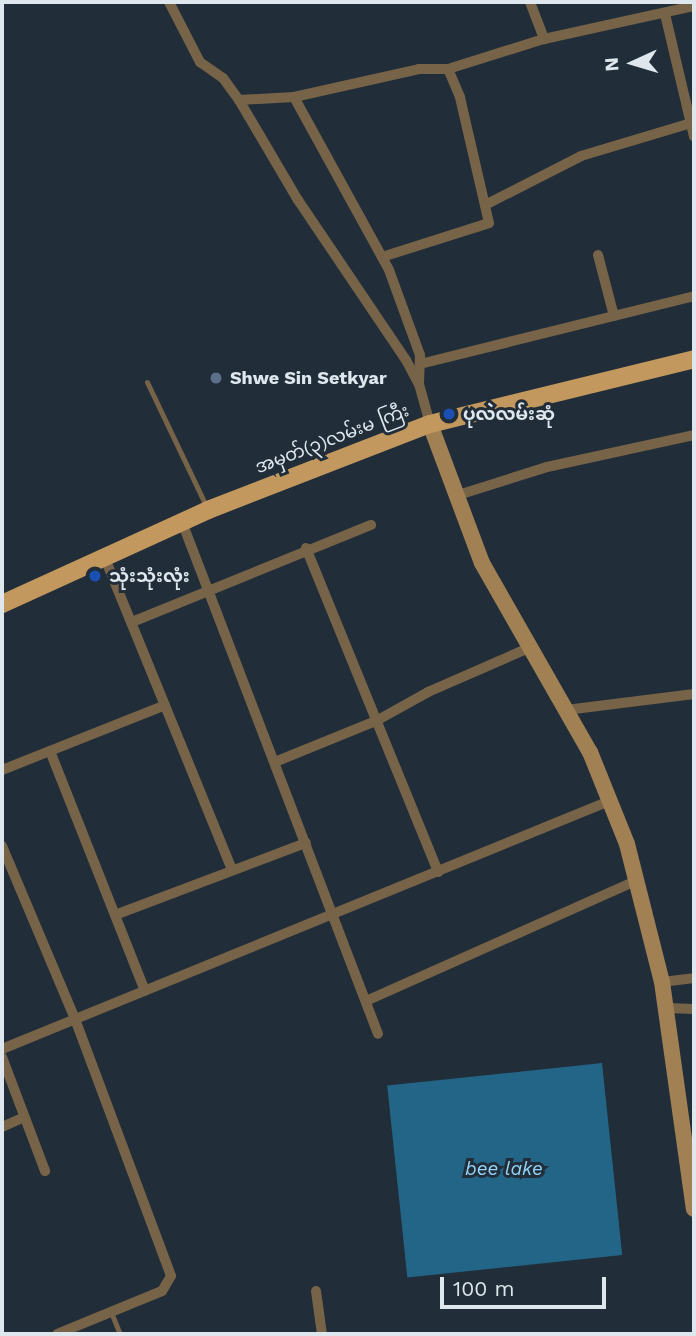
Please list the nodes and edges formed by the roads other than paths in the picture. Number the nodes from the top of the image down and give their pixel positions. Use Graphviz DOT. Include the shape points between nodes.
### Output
graph roads {
  1 [pos="169,2"];
  2 [pos="530,2"];
  3 [pos="694,6"];
  4 [pos="664,14"];
  5 [pos="544,39"];
  6 [pos="448,69"];
  7 [pos="294,97"];
  8 [pos="239,100"];
  9 [pos="691,123"];
  10 [pos="694,137"];
  11 [pos="485,205"];
  12 [pos="598,255"];
  13 [pos="382,257"];
  14 [pos="694,296"];
  15 [pos="614,316"];
  16 [pos="694,359"];
  17 [pos="420,364"];
  18 [pos="148,382"];
  19 [pos="419,384"];
  20 [pos="430,424"];
  21 [pos="694,435"];
  22 [pos="455,496"];
  23 [pos="208,510"];
  24 [pos="182,522"];
  25 [pos="371,525"];
  26 [pos="306,548"];
  27 [pos="104,556"];
  28 [pos="209,591"];
  29 [pos="2,604"];
  30 [pos="132,622"];
  31 [pos="531,647"];
  32 [pos="694,694"];
  33 [pos="165,705"];
  34 [pos="566,710"];
  35 [pos="376,721"];
  36 [pos="50,751"];
  37 [pos="275,762"];
  38 [pos="2,771"];
  39 [pos="612,800"];
  40 [pos="306,842"];
  41 [pos="2,846"];
  42 [pos="232,870"];
  43 [pos="438,872"];
  44 [pos="638,880"];
  45 [pos="334,914"];
  46 [pos="115,915"];
  47 [pos="694,978"];
  48 [pos="662,982"];
  49 [pos="145,991"];
  50 [pos="366,1001"];
  51 [pos="667,1008"];
  52 [pos="694,1009"];
  53 [pos="75,1019"];
  54 [pos="378,1034"];
  55 [pos="2,1049"];
  56 [pos="2,1057"];
  57 [pos="24,1117"];
  58 [pos="2,1127"];
  59 [pos="45,1171"];
  60 [pos="694,1209"];
  61 [pos="316,1291"];
  62 [pos="111,1312"];
  63 [pos="57,1334"];
  64 [pos="120,1334"];
  65 [pos="322,1334"];
  1 -- 8 [label="street" via="200,62 223,78"];
  2 -- 5 [label="street"];
  3 -- 4 [label="street"];
  4 -- 5 [label="street"];
  4 -- 9 [label="street"];
  5 -- 6 [label="street"];
  6 -- 7 [label="street" via="419,69"];
  6 -- 11 [label="street" via="460,97"];
  7 -- 8 [label="street"];
  7 -- 13 [label="street"];
  8 -- 19 [label="street" via="298,200"];
  9 -- 10 [label="street"];
  9 -- 11 [label="street" via="581,156"];
  11 -- 13 [label="street" via="489,223"];
  12 -- 15 [label="street"];
  13 -- 17 [label="street"];
  14 -- 15 [label="street"];
  15 -- 17 [label="street"];
  16 -- 20 [label="main road, အမှတ်(၃)လမ်းမ ကြီး"];
  17 -- 19 [label="street"];
  18 -- 23 [label="lane"];
  19 -- 20 [label="street"];
  20 -- 22 [label="street"];
  20 -- 23 [label="main road, အမှတ်(၃)လမ်းမ ကြီး"];
  21 -- 22 [label="street" via="547,467"];
  22 -- 31 [label="street" via="482,563"];
  23 -- 24 [label="main road, အမှတ်(၃)လမ်းမ ကြီး"];
  24 -- 27 [label="main road, အမှတ်(၃)လမ်းမ ကြီး"];
  24 -- 28 [label="street"];
  25 -- 26 [label="street"];
  26 -- 28 [label="street"];
  26 -- 35 [label="street"];
  27 -- 29 [label="main road, အမှတ်(၃)လမ်းမ ကြီး"];
  27 -- 30 [label="street"];
  28 -- 30 [label="street"];
  28 -- 37 [label="street"];
  30 -- 33 [label="street"];
  31 -- 34 [label="street"];
  31 -- 35 [label="street" via="428,692"];
  32 -- 34 [label="street"];
  33 -- 36 [label="street"];
  33 -- 42 [label="street"];
  34 -- 39 [label="street"];
  35 -- 37 [label="street"];
  35 -- 43 [label="street"];
  36 -- 38 [label="street"];
  36 -- 46 [label="street"];
  37 -- 40 [label="street"];
  39 -- 43 [label="street"];
  39 -- 44 [label="street"];
  40 -- 42 [label="street"];
  40 -- 45 [label="street"];
  41 -- 53 [label="street"];
  42 -- 46 [label="street"];
  43 -- 45 [label="street"];
  44 -- 48 [label="street"];
  44 -- 50 [label="street"];
  45 -- 49 [label="street"];
  45 -- 50 [label="street"];
  46 -- 49 [label="street"];
  47 -- 48 [label="street"];
  48 -- 51 [label="street"];
  49 -- 53 [label="street"];
  50 -- 54 [label="street"];
  51 -- 52 [label="street"];
  51 -- 60 [label="street"];
  53 -- 55 [label="street"];
  53 -- 62 [label="street" via="171,1276 162,1291"];
  56 -- 57 [label="street"];
  57 -- 58 [label="street"];
  57 -- 59 [label="street"];
  61 -- 65 [label="street"];
  62 -- 63 [label="street"];
  62 -- 64 [label="lane"];
}
